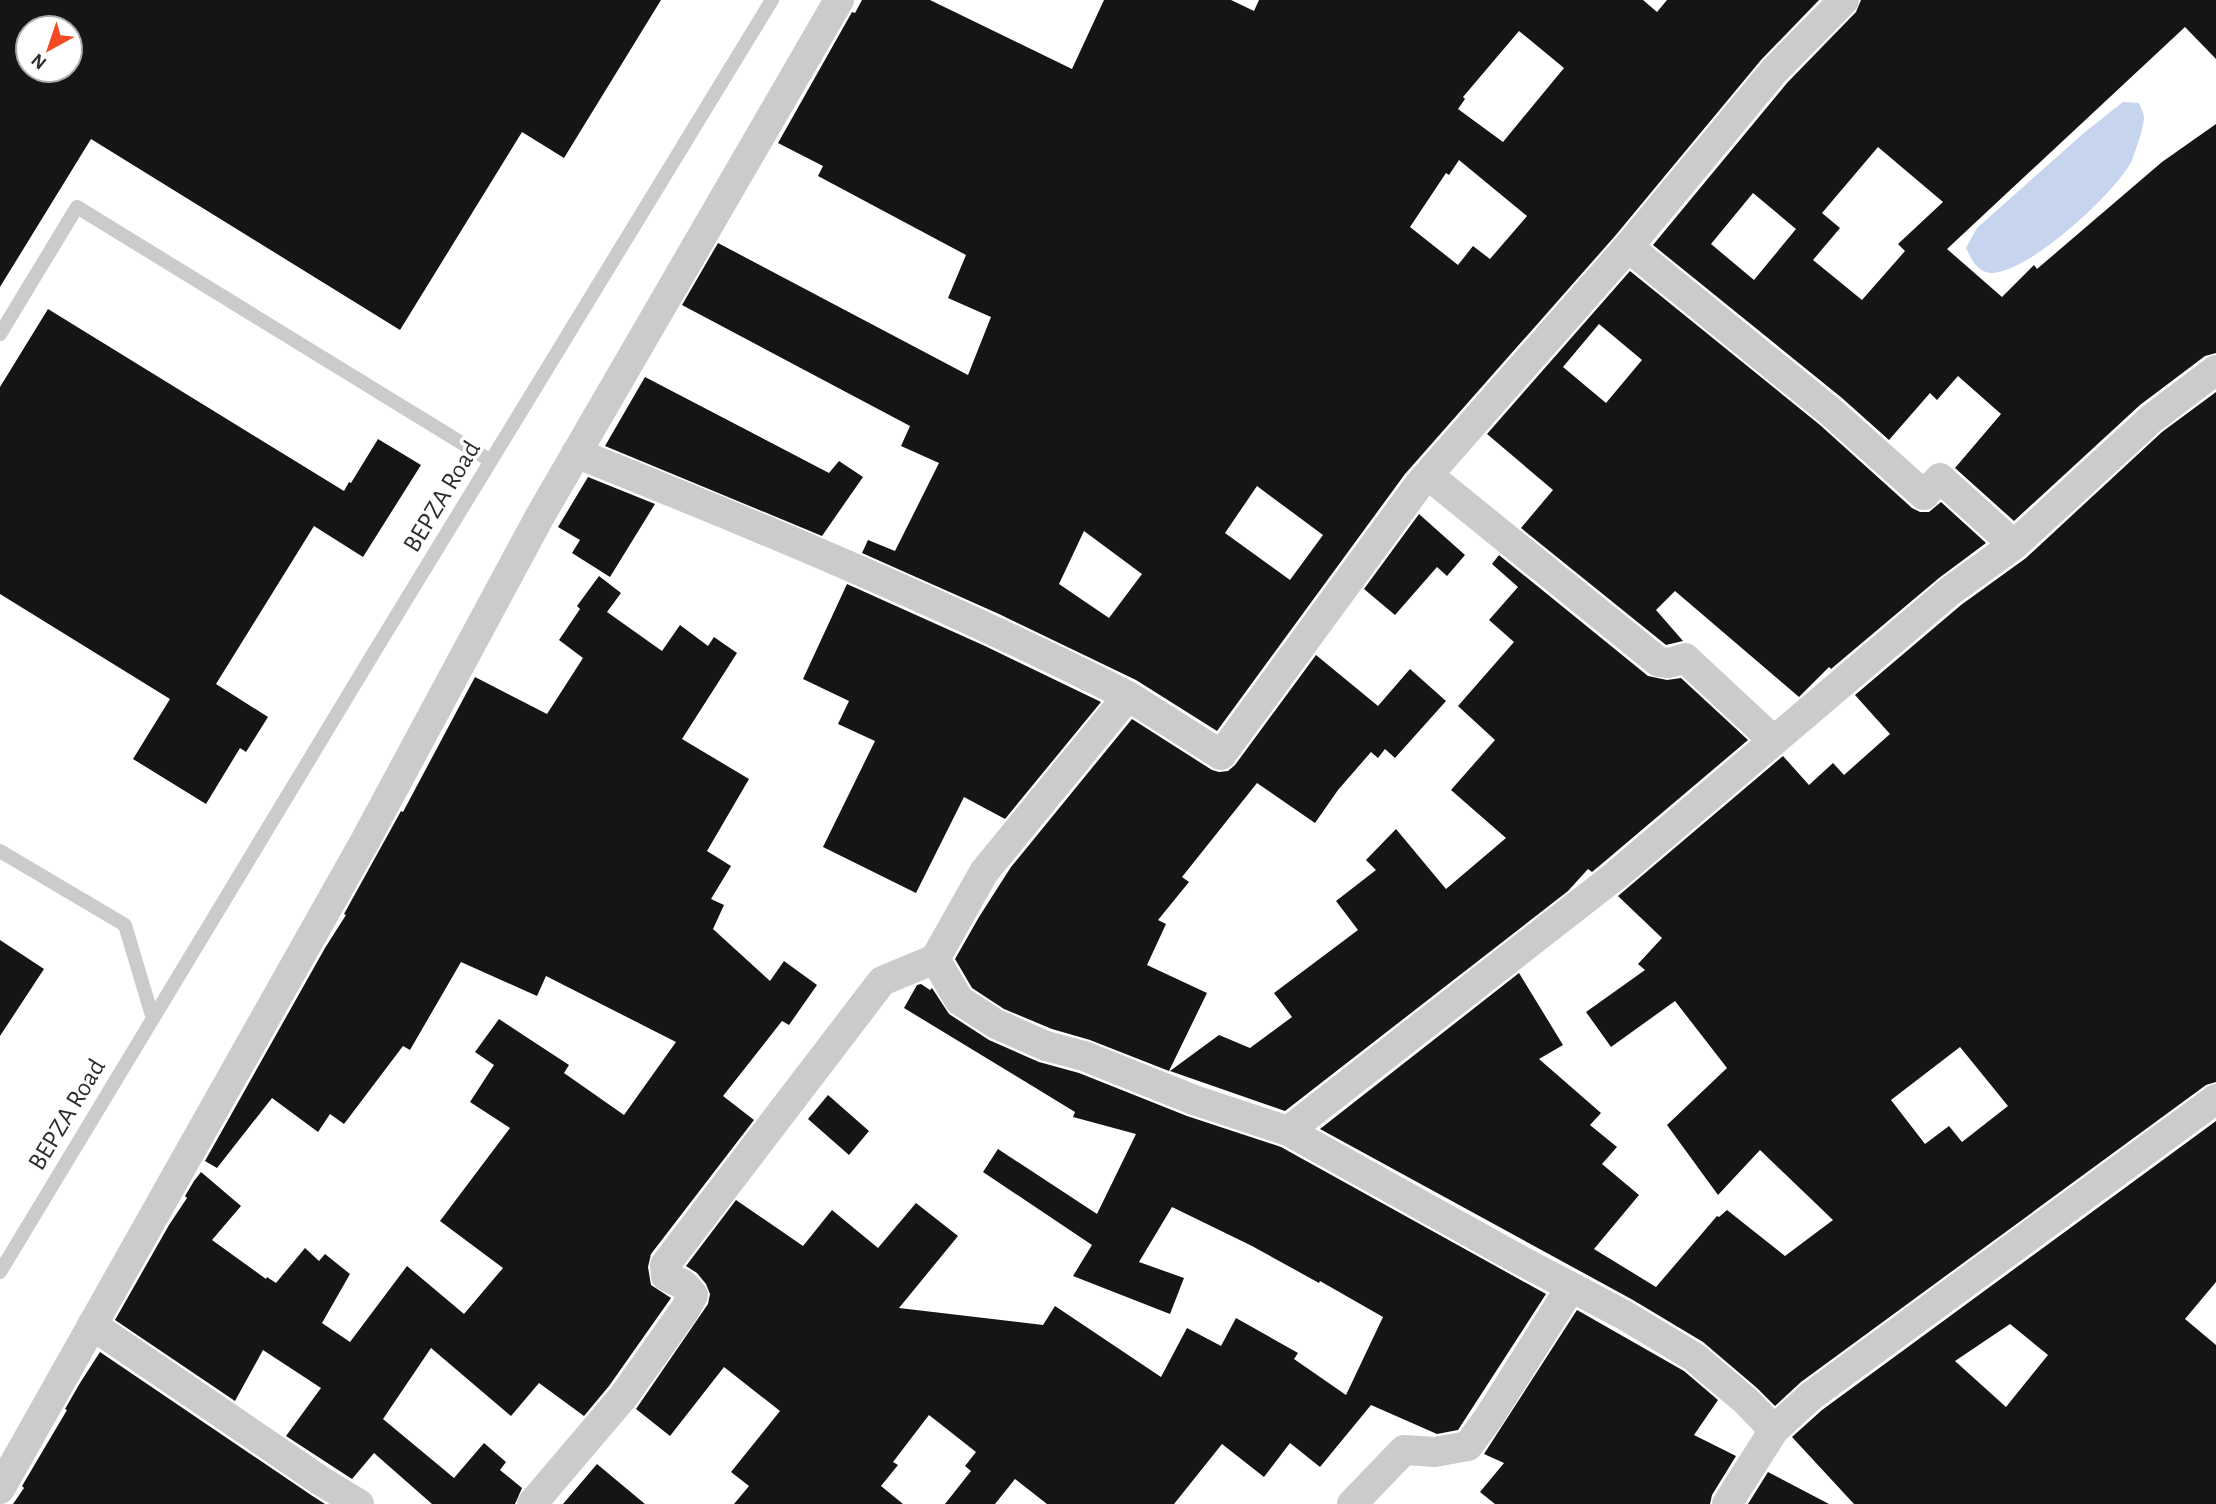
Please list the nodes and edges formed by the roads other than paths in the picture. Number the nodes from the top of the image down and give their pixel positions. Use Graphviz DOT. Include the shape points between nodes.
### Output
graph roads {
  1 [pos="772,0"];
  2 [pos="838,0"];
  3 [pos="1844,0"];
  4 [pos="1628,247"];
  5 [pos="0,334"];
  6 [pos="2216,370"];
  7 [pos="576,453"];
  8 [pos="491,461"];
  9 [pos="1428,475"];
  10 [pos="2014,545"];
  11 [pos="1128,696"];
  12 [pos="1774,741"];
  13 [pos="0,851"];
  14 [pos="935,959"];
  15 [pos="153,1018"];
  16 [pos="2216,1099"];
  17 [pos="1288,1131"];
  18 [pos="0,1272"];
  19 [pos="1571,1287"];
  20 [pos="92,1325"];
  21 [pos="1774,1430"];
  22 [pos="0,1489"];
  23 [pos="359,1504"];
  24 [pos="532,1504"];
  25 [pos="1352,1504"];
  26 [pos="1727,1504"];
  1 -- 8 [label="lane, BEPZA Road"];
  2 -- 7 [label="street"];
  3 -- 4 [label="street" via="1773,72"];
  4 -- 9 [label="street"];
  4 -- 10 [label="street" via="1831,412 1924,495 1940,478"];
  5 -- 8 [label="lane" via="77,207"];
  6 -- 10 [label="street" via="2151,419"];
  7 -- 11 [label="street" via="950,610"];
  7 -- 20 [label="street" via="365,841"];
  8 -- 15 [label="lane, BEPZA Road"];
  9 -- 11 [label="street" via="1221,755"];
  9 -- 12 [label="street" via="1659,662 1685,658"];
  10 -- 12 [label="street" via="1950,592"];
  11 -- 14 [label="street" via="984,872"];
  12 -- 17 [label="street" via="1615,876"];
  13 -- 15 [label="lane" via="125,925"];
  14 -- 17 [label="street" via="959,1000 996,1024"];
  14 -- 24 [label="street" via="882,981 665,1265 666,1276 693,1295 622,1397"];
  15 -- 18 [label="lane, BEPZA Road"];
  16 -- 21 [label="street" via="1811,1396"];
  17 -- 19 [label="street"];
  19 -- 21 [label="street" via="1694,1357"];
  19 -- 25 [label="street" via="1468,1446 1435,1452 1404,1450"];
  20 -- 22 [label="street"];
  20 -- 23 [label="street"];
  21 -- 26 [label="street"];
}
